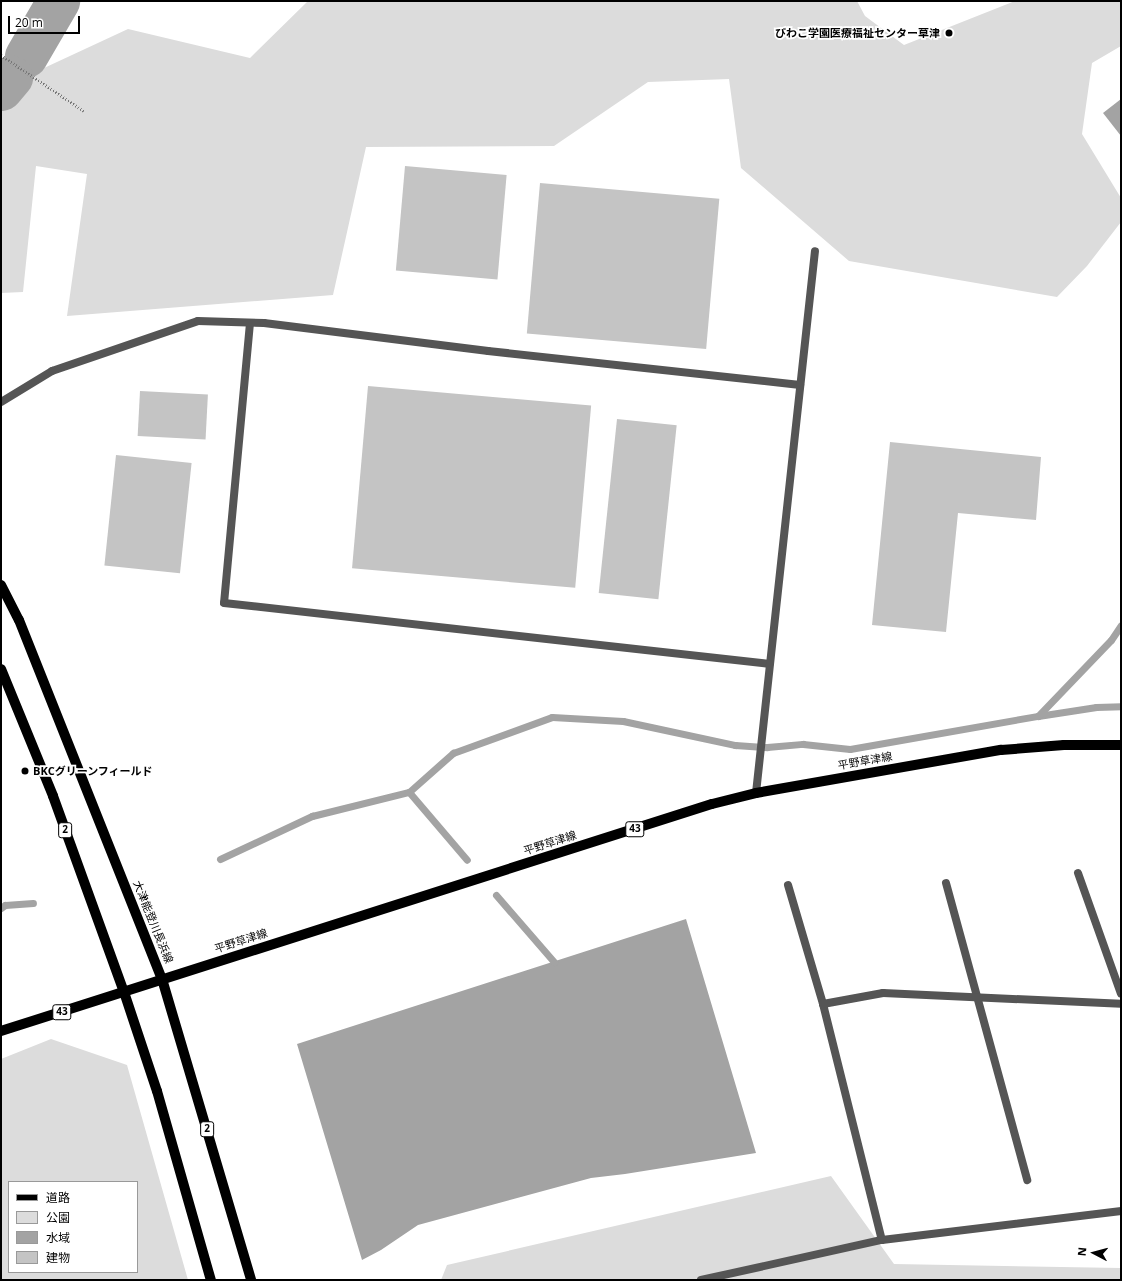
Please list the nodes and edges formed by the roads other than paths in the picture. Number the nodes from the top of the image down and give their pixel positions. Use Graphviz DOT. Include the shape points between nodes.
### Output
graph roads {
  1 [pos="815,251"];
  2 [pos="250,322"];
  3 [pos="800,385"];
  4 [pos="1,402"];
  5 [pos="1,585"];
  6 [pos="770,664"];
  7 [pos="1,669"];
  8 [pos="1121,745"];
  9 [pos="756,793"];
  10 [pos="1078,873"];
  11 [pos="946,883"];
  12 [pos="788,885"];
  13 [pos="162,979"];
  14 [pos="124,992"];
  15 [pos="1121,994"];
  16 [pos="977,997"];
  17 [pos="823,1004"];
  18 [pos="1121,1004"];
  19 [pos="1,1031"];
  20 [pos="1027,1180"];
  21 [pos="1121,1211"];
  22 [pos="882,1240"];
  23 [pos="211,1280"];
  24 [pos="251,1280"];
  25 [pos="701,1280"];
  1 -- 3 [label="street"];
  2 -- 3 [label="street"];
  2 -- 4 [label="street" via="198,321 52,371"];
  2 -- 6 [label="street" via="224,603"];
  3 -- 6 [label="street"];
  5 -- 13 [label="main road, 大津能登川長浜線 / 2" via="19,620"];
  6 -- 9 [label="street"];
  7 -- 14 [label="main road, 2" via="54,796"];
  8 -- 9 [label="main road, 平野草津線 / 43" via="1064,745 1001,750"];
  9 -- 13 [label="main road, 平野草津線 / 43" via="712,804"];
  10 -- 15 [label="street"];
  11 -- 16 [label="street"];
  12 -- 17 [label="street"];
  13 -- 14 [label="main road, 平野草津線 / 43"];
  13 -- 24 [label="main road, 大津能登川長浜線 / 2"];
  14 -- 19 [label="main road, 平野草津線 / 43"];
  14 -- 23 [label="main road, 2" via="157,1091"];
  16 -- 17 [label="street" via="883,993"];
  16 -- 18 [label="street"];
  16 -- 20 [label="street"];
  17 -- 22 [label="street"];
  21 -- 22 [label="street"];
  22 -- 25 [label="street"];
}
